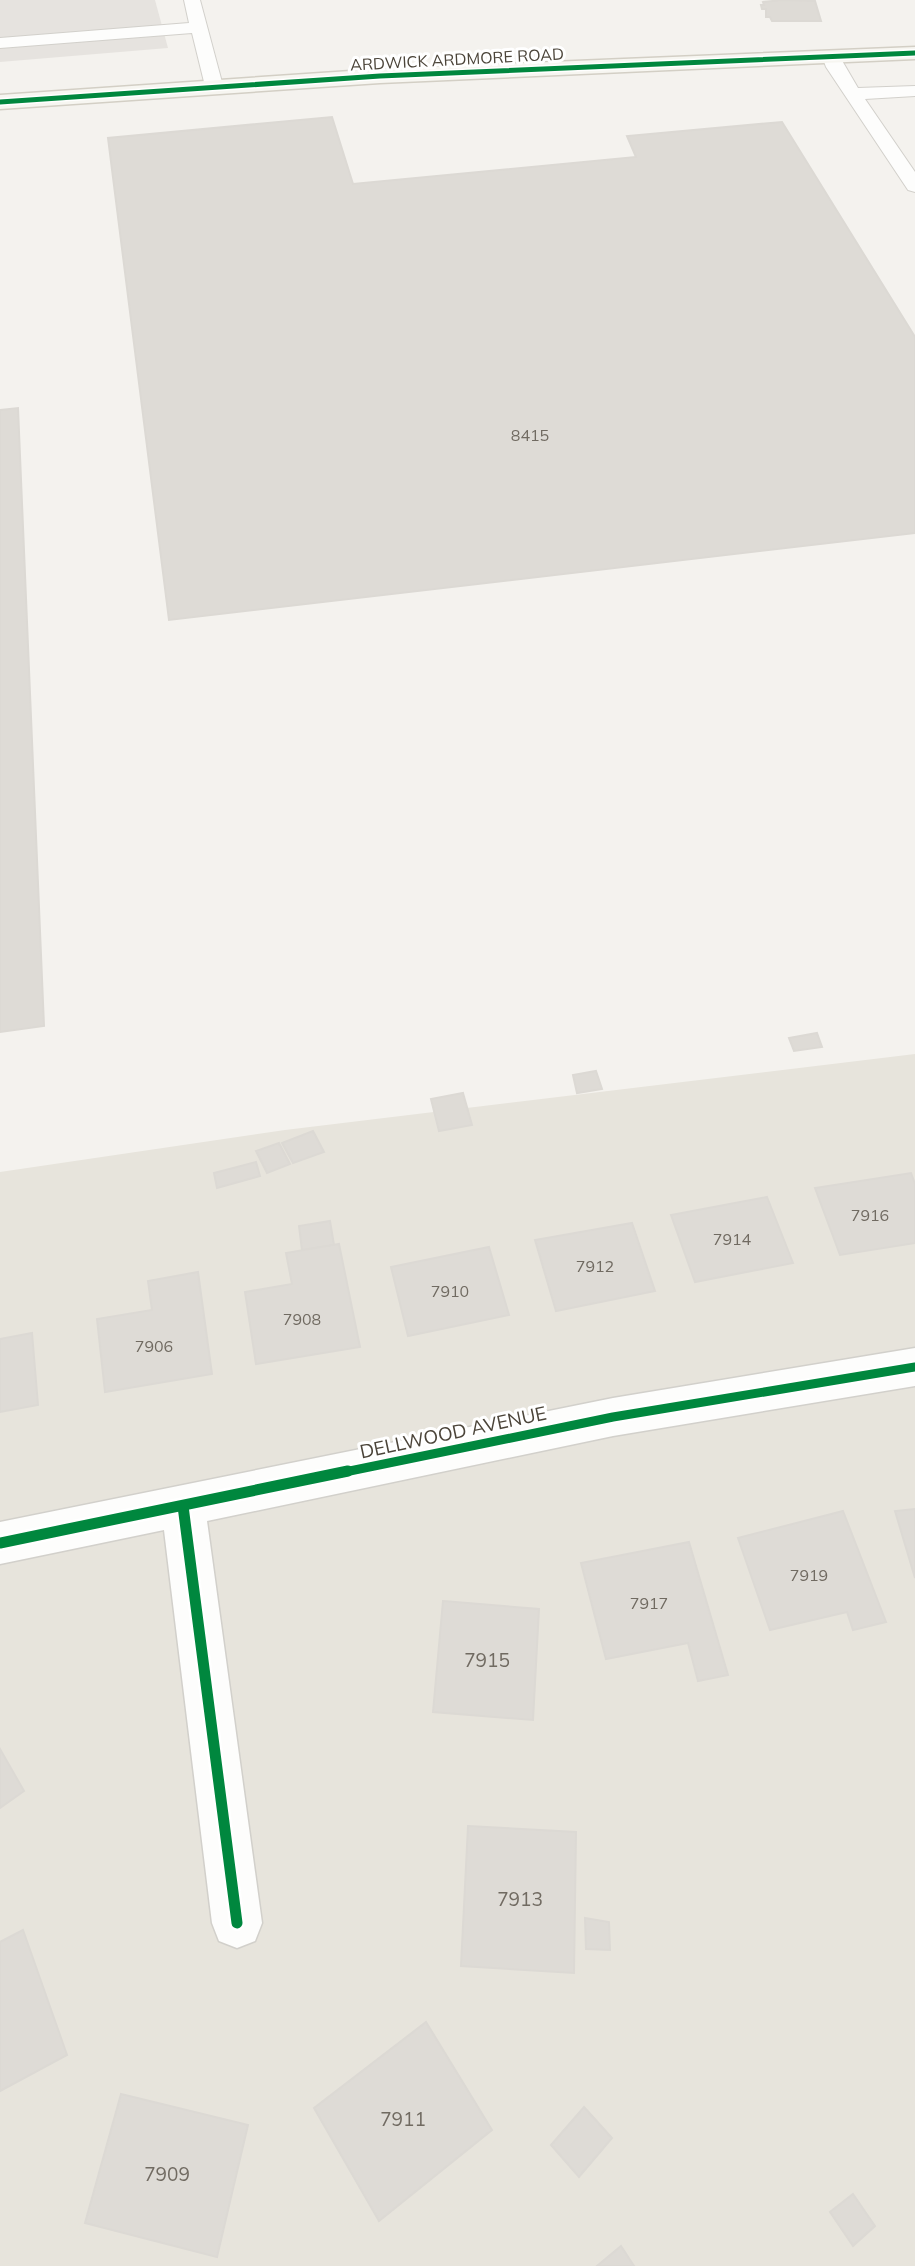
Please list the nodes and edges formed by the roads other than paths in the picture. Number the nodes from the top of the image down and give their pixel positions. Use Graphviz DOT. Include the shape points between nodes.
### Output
graph roads {
  1 [pos="192,0"];
  2 [pos="200,27"];
  3 [pos="0,43"];
  4 [pos="915,53"];
  5 [pos="831,56"];
  6 [pos="214,86"];
  7 [pos="915,91"];
  8 [pos="853,94"];
  9 [pos="0,102"];
  10 [pos="915,186"];
  11 [pos="915,1367"];
  12 [pos="183,1506"];
  13 [pos="0,1543"];
  14 [pos="237,1923"];
  1 -- 2 [label="lane"];
  2 -- 3 [label="lane"];
  2 -- 6 [label="lane"];
  4 -- 5 [label="main road, ARDWICK ARDMORE ROAD"];
  5 -- 6 [label="main road, ARDWICK ARDMORE ROAD"];
  5 -- 8 [label="lane"];
  6 -- 9 [label="main road, ARDWICK ARDMORE ROAD"];
  7 -- 8 [label="lane"];
  8 -- 10 [label="lane"];
  11 -- 12 [label="street, DELLWOOD AVENUE" via="613,1417"];
  12 -- 13 [label="street, DELLWOOD AVENUE"];
  12 -- 14 [label="street"];
}
